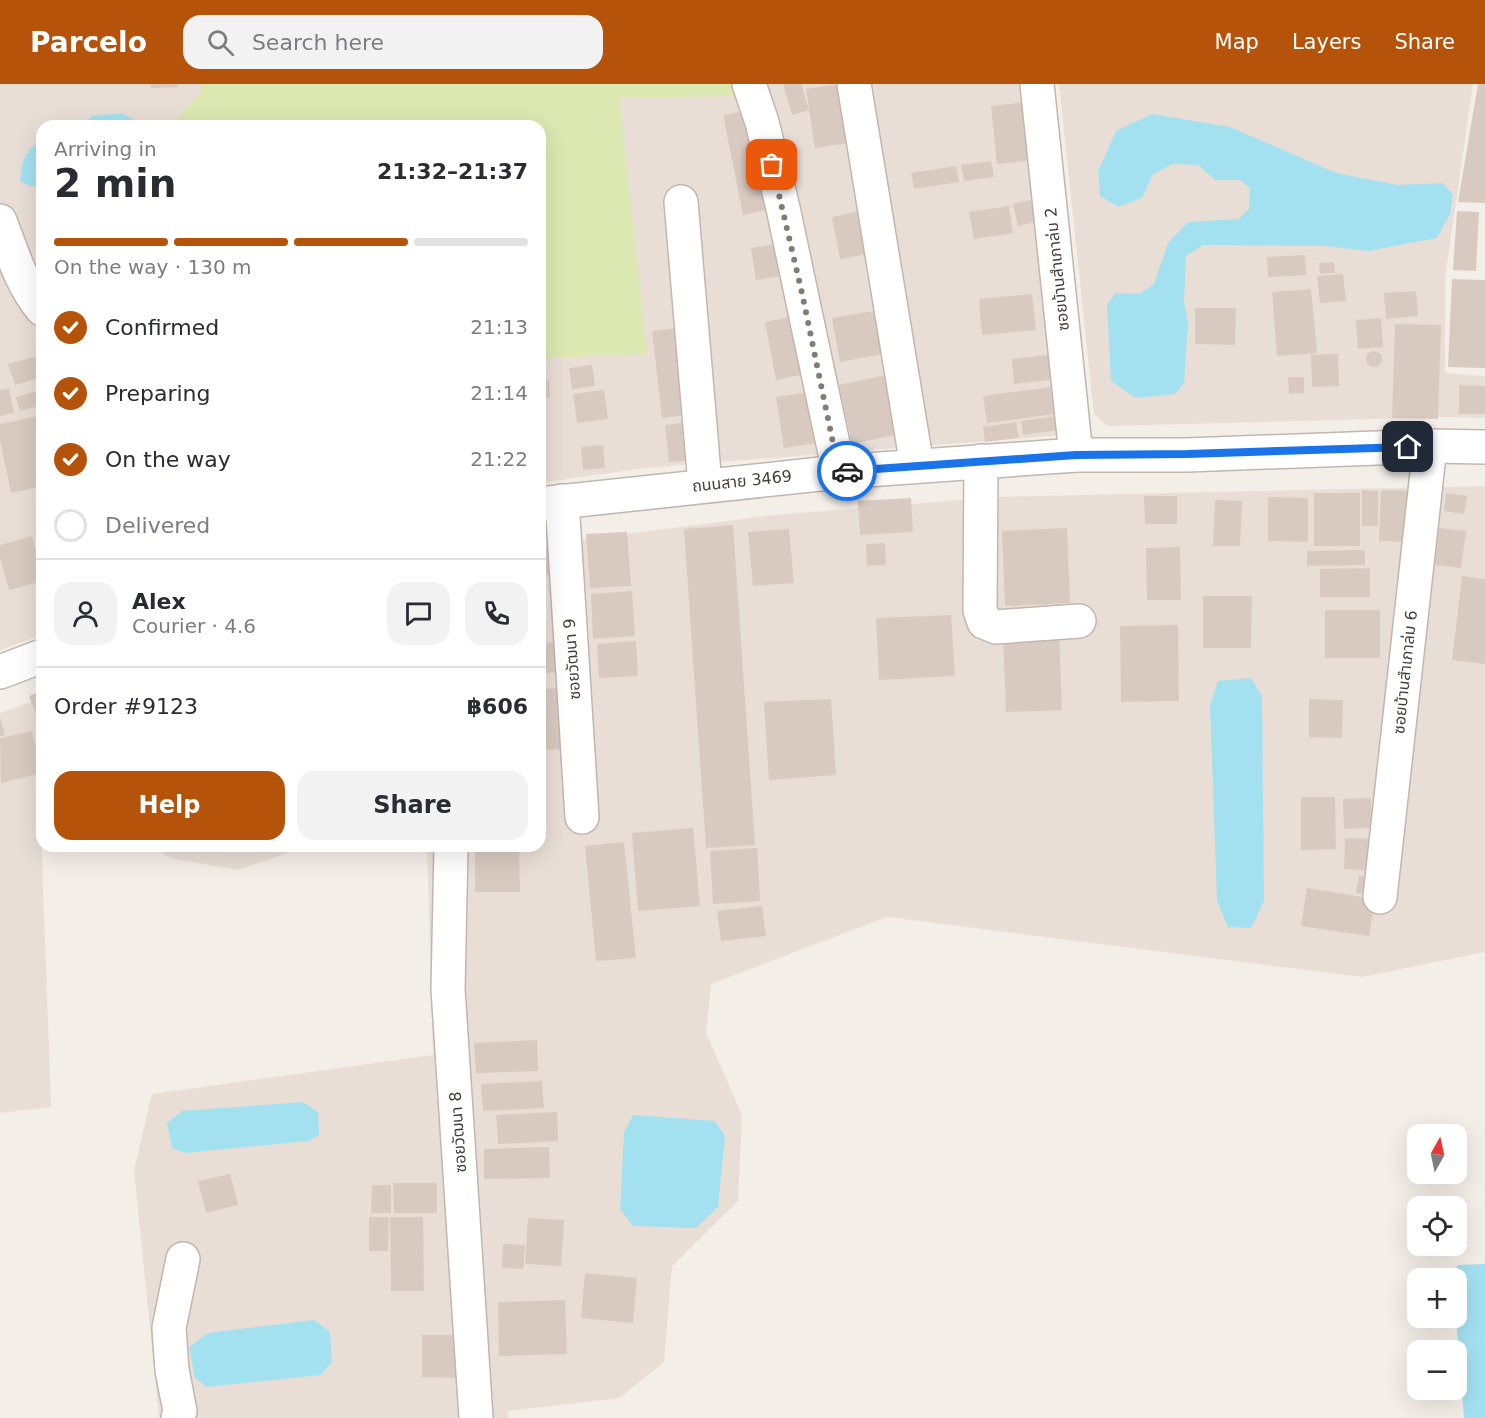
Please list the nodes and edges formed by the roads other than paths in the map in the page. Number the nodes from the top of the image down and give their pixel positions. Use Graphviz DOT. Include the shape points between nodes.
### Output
graph roads {
  1 [pos="749,84"];
  2 [pos="854,84"];
  3 [pos="1037,84"];
  4 [pos="681,202"];
  5 [pos="0,221"];
  6 [pos="36,302"];
  7 [pos="1430,446"];
  8 [pos="1485,447"];
  9 [pos="1076,455"];
  10 [pos="981,461"];
  11 [pos="916,466"];
  12 [pos="839,472"];
  13 [pos="705,485"];
  14 [pos="551,503"];
  15 [pos="1079,621"];
  16 [pos="36,658"];
  17 [pos="0,672"];
  18 [pos="582,817"];
  19 [pos="451,852"];
  20 [pos="1380,897"];
  21 [pos="183,1259"];
  22 [pos="178,1418"];
  23 [pos="476,1418"];
  1 -- 12 [label="street" via="783,208"];
  2 -- 11 [label="street"];
  3 -- 9 [label="street, ซอยบ้านสำเภาล่ม 2"];
  4 -- 13 [label="street"];
  5 -- 6 [label="street"];
  7 -- 8 [label="street, ถนนสาย 3469"];
  7 -- 9 [label="street, ถนนสาย 3469"];
  7 -- 20 [label="street, ซอยบ้านสำเภาล่ม 6"];
  9 -- 10 [label="street, ถนนสาย 3469"];
  10 -- 11 [label="street, ถนนสาย 3469"];
  10 -- 15 [label="street" via="980,610 984,622 996,627"];
  11 -- 12 [label="street, ถนนสาย 3469"];
  12 -- 13 [label="street, ถนนสาย 3469"];
  13 -- 14 [label="street, ถนนสาย 3469"];
  14 -- 18 [label="street, ซอยวัฒนา 9"];
  16 -- 17 [label="street"];
  19 -- 23 [label="street, ซอยวัฒนา 8" via="448,989"];
  21 -- 22 [label="street" via="169,1328"];
}
